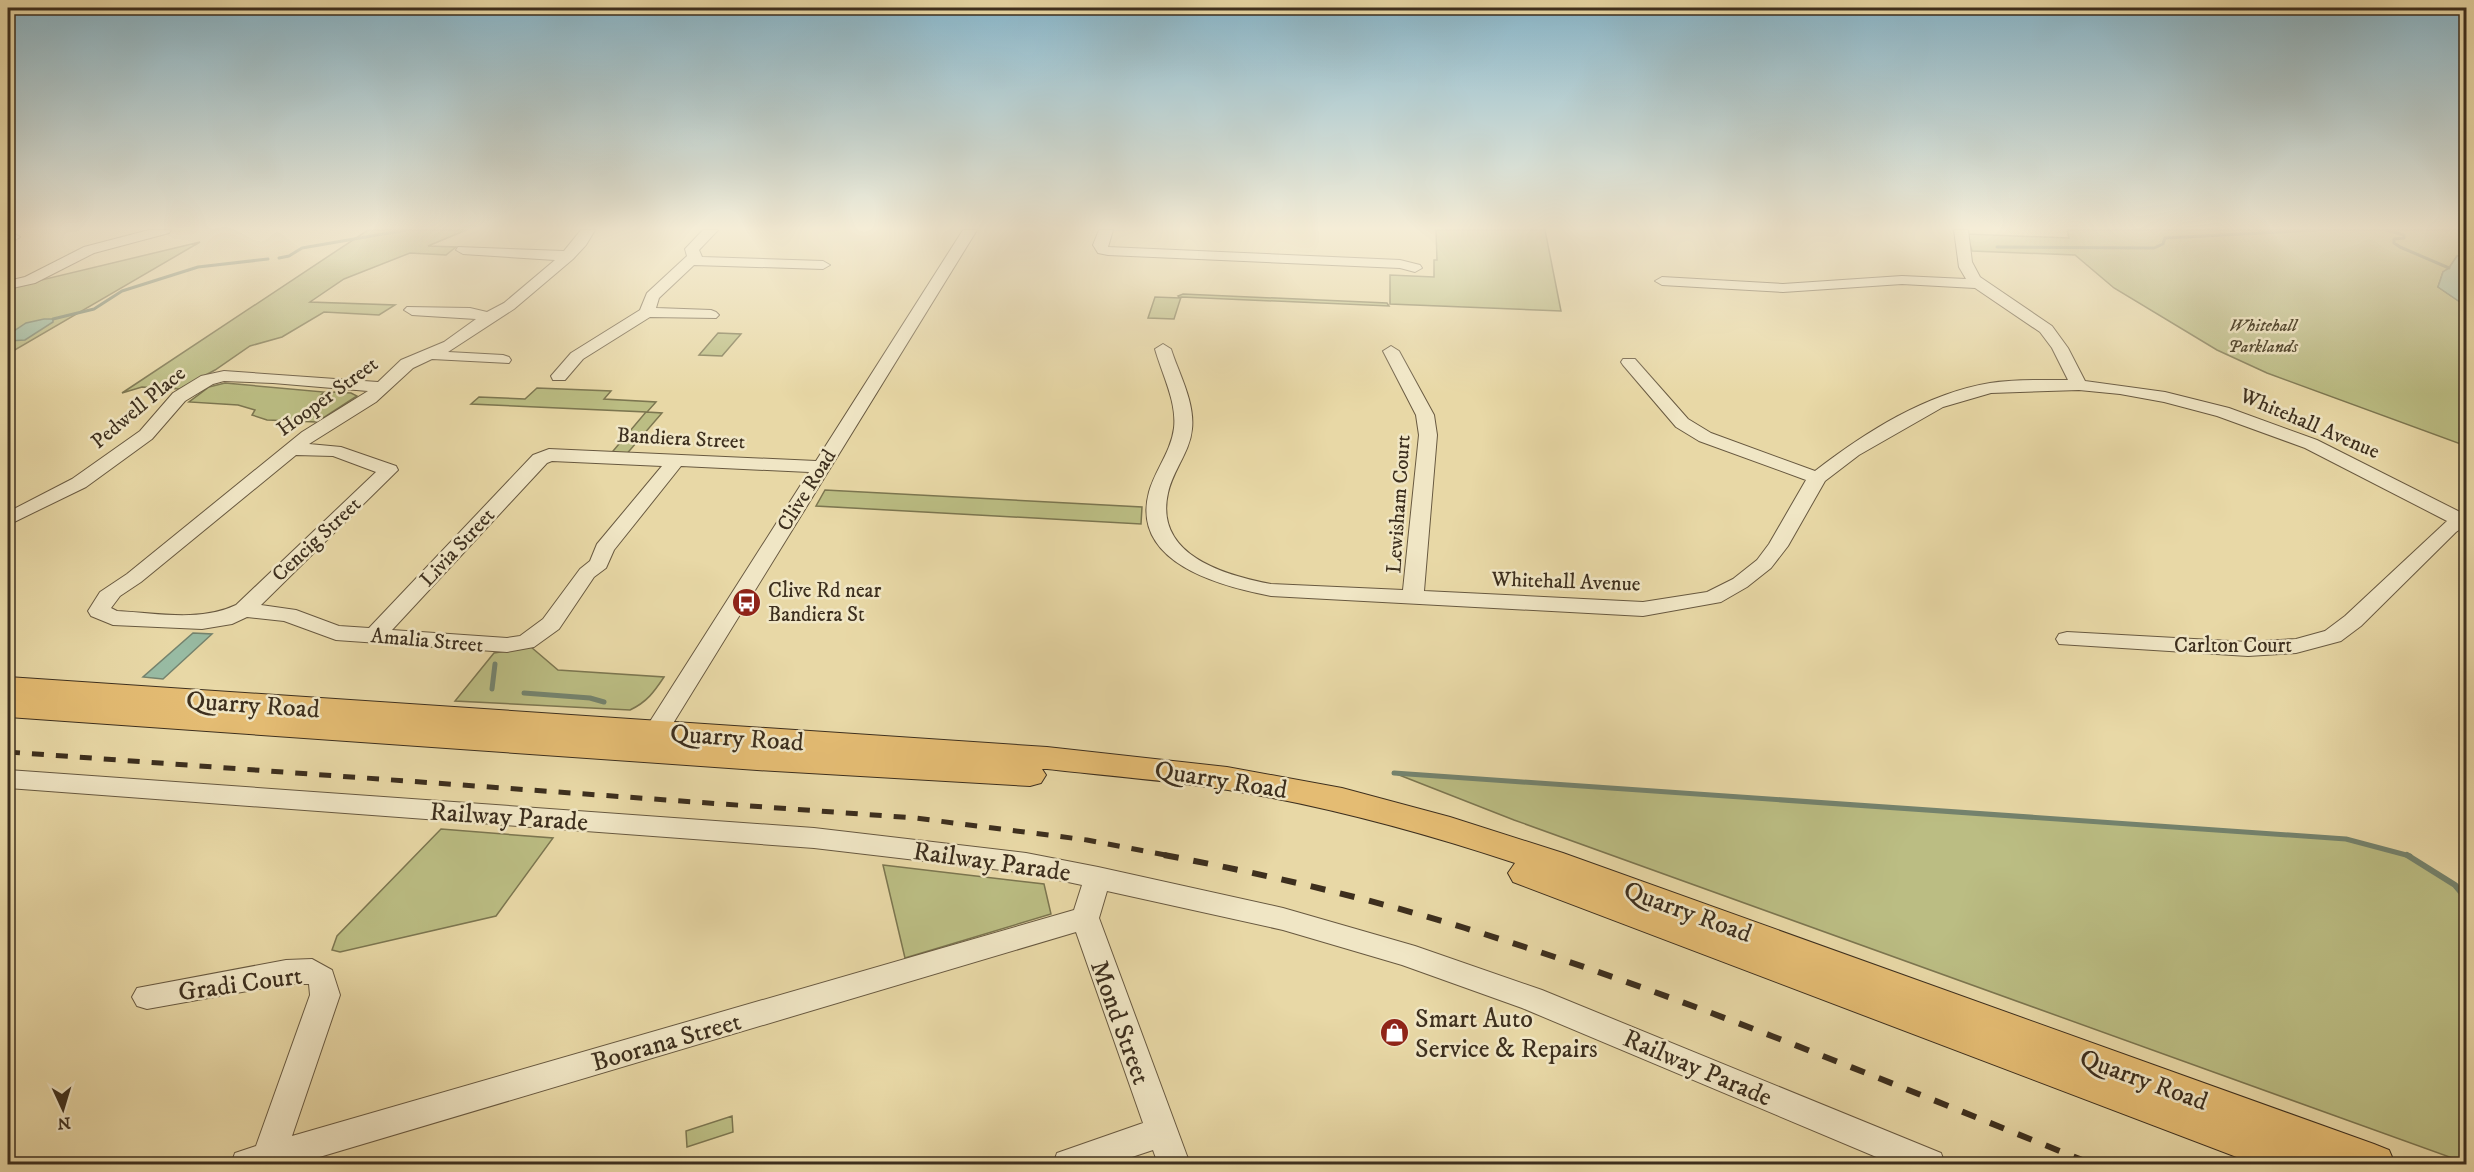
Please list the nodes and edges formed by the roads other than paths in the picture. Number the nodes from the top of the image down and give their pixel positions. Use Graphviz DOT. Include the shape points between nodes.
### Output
graph roads {
  1 [pos="534,285"];
  2 [pos="664,285"];
  3 [pos="935,285"];
  4 [pos="1726,285"];
  5 [pos="1832,285"];
  6 [pos="1981,285"];
  7 [pos="412,310"];
  8 [pos="647,312"];
  9 [pos="711,315"];
  10 [pos="489,316"];
  11 [pos="1163,349"];
  12 [pos="1391,351"];
  13 [pos="433,352"];
  14 [pos="503,360"];
  15 [pos="1629,362"];
  16 [pos="559,376"];
  17 [pos="2079,385"];
  18 [pos="381,387"];
  19 [pos="293,449"];
  20 [pos="540,459"];
  21 [pos="675,462"];
  22 [pos="820,467"];
  23 [pos="1817,478"];
  24 [pos="8,519"];
  25 [pos="2464,521"];
  26 [pos="1413,597"];
  27 [pos="244,610"];
  28 [pos="99,611"];
  29 [pos="374,636"];
  30 [pos="2067,639"];
  31 [pos="8,687"];
  32 [pos="8,707"];
  33 [pos="359,721"];
  34 [pos="649,741"];
  35 [pos="8,779"];
  36 [pos="1098,878"];
  37 [pos="1085,918"];
  38 [pos="147,997"];
  39 [pos="1161,1132"];
  40 [pos="257,1161"];
  41 [pos="1070,1164"];
  42 [pos="1174,1164"];
  43 [pos="1929,1164"];
  44 [pos="2306,1164"];
  45 [pos="2374,1164"];
  1 -- 10 [label="street, Hooper Street" via="509,306"];
  2 -- 8 [label="street" via="652,296"];
  3 -- 22 [label="street, Clive Road"];
  4 -- 5 [label="street" via="1783,288"];
  6 -- 17 [label="street" via="2047,329"];
  7 -- 10 [label="street"];
  8 -- 9 [label="street"];
  8 -- 16 [label="street" via="577,356"];
  10 -- 13 [label="street, Hooper Street" via="461,339"];
  11 -- 26 [label="street, Whitehall Avenue" via="1183,427 1159,491 1156,518 1175,551 1216,577 1248,586 1287,592"];
  12 -- 26 [label="street, Lewisham Court" via="1425,415 1428,435"];
  13 -- 14 [label="street" via="439,356"];
  13 -- 18 [label="street, Hooper Street" via="407,364"];
  15 -- 23 [label="street" via="1682,423 1705,437"];
  17 -- 23 [label="street, Whitehall Avenue" via="1991,388 1961,395 1852,451"];
  17 -- 25 [label="street, Whitehall Avenue" via="2165,397 2272,428"];
  18 -- 19 [label="street, Hooper Street"];
  18 -- 24 [label="street, Pedwell Place" via="224,376 207,380 179,397 146,435 79,483"];
  19 -- 27 [label="street, Cencig Street" via="335,451 390,470"];
  19 -- 28 [label="street, Hooper Street" via="108,596"];
  20 -- 21 [label="street, Bandiera Street" via="558,454"];
  20 -- 29 [label="street, Livia Street"];
  21 -- 22 [label="street, Bandiera Street"];
  21 -- 29 [label="street, Amalia Street" via="604,548 599,564 587,573 551,624 526,642 494,645"];
  22 -- 34 [label="street, Clive Road"];
  23 -- 26 [label="street, Whitehall Avenue" via="1764,564 1713,597 1642,609"];
  25 -- 30 [label="street, Carlton Court" via="2449,528 2333,636 2296,646 2248,649"];
  27 -- 28 [label="street, Amalia Street" via="224,619 202,622 113,618"];
  27 -- 29 [label="street, Amalia Street" via="288,615 336,633"];
  31 -- 33 [label="main road, Quarry Road"];
  32 -- 33 [label="main road, Quarry Road"];
  33 -- 34 [label="main road, Quarry Road"];
  34 -- 44 [label="main road, Quarry Road" via="1158,787 1297,809 1361,824 1545,879"];
  34 -- 45 [label="main road, Quarry Road" via="1114,764 1227,778 1342,800 1551,861"];
  35 -- 36 [label="street, Railway Parade" via="814,838 1026,863"];
  36 -- 37 [label="street"];
  36 -- 43 [label="street, Railway Parade" via="1283,919 1405,954 1532,999"];
  37 -- 39 [label="street, Mond Street"];
  37 -- 40 [label="street, Boorana Street"];
  38 -- 40 [label="street, Gradi Court" via="286,972 312,971 321,978 325,995"];
  39 -- 41 [label="street"];
  39 -- 42 [label="street, Mond Street"];
}
